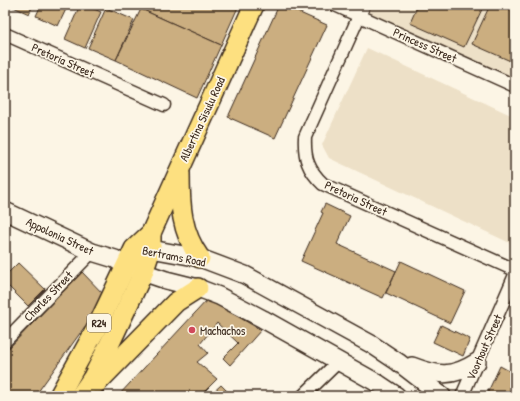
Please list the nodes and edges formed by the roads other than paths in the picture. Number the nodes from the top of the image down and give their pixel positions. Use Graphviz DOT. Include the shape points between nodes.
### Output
graph roads {
  1 [pos="254,5"];
  2 [pos="335,5"];
  3 [pos="361,10"];
  4 [pos="5,34"];
  5 [pos="515,86"];
  6 [pos="164,105"];
  7 [pos="180,166"];
  8 [pos="5,211"];
  9 [pos="145,243"];
  10 [pos="92,252"];
  11 [pos="200,258"];
  12 [pos="120,263"];
  13 [pos="143,273"];
  14 [pos="514,278"];
  15 [pos="198,288"];
  16 [pos="5,340"];
  17 [pos="339,361"];
  18 [pos="398,362"];
  19 [pos="477,362"];
  20 [pos="59,396"];
  21 [pos="80,396"];
  22 [pos="86,396"];
  23 [pos="304,396"];
  24 [pos="397,396"];
  25 [pos="442,396"];
  26 [pos="462,396"];
  1 -- 7 [label="main road, Albertina Sisulu Road / R24"];
  2 -- 3 [label="street, Princess Street"];
  3 -- 5 [label="street, Princess Street"];
  3 -- 14 [label="street, Pretoria Street" via="305,137 304,149 311,172 323,184"];
  4 -- 6 [label="street, Pretoria Street"];
  7 -- 9 [label="main road, Albertina Sisulu Road / R24"];
  7 -- 11 [label="main road" via="183,220 189,240"];
  8 -- 10 [label="main road, Appolonia Street"];
  9 -- 11 [label="main road, Bertrams Road"];
  9 -- 12 [label="main road, Albertina Sisulu Road / R24"];
  9 -- 13 [label="main road, Albertina Sisulu Road / R24"];
  10 -- 12 [label="main road, Appolonia Street"];
  10 -- 16 [label="street, Charles Street"];
  11 -- 18 [label="main road, Bertrams Road" via="266,286 364,340"];
  12 -- 13 [label="main road, Bertrams Road"];
  12 -- 20 [label="main road, Albertina Sisulu Road / R24" via="95,332"];
  13 -- 15 [label="main road, Bertrams Road"];
  13 -- 21 [label="main road, Albertina Sisulu Road / R24" via="93,377"];
  14 -- 19 [label="street, Voorhout Street"];
  15 -- 17 [label="main road, Bertrams Road" via="236,304"];
  15 -- 22 [label="main road" via="176,302 110,368"];
  17 -- 23 [label="street"];
  17 -- 24 [label="main road, Bertrams Road"];
  18 -- 19 [label="main road" via="447,374 465,370"];
  18 -- 25 [label="main road, Bertrams Road"];
  19 -- 26 [label="street, Voorhout Street"];
}
